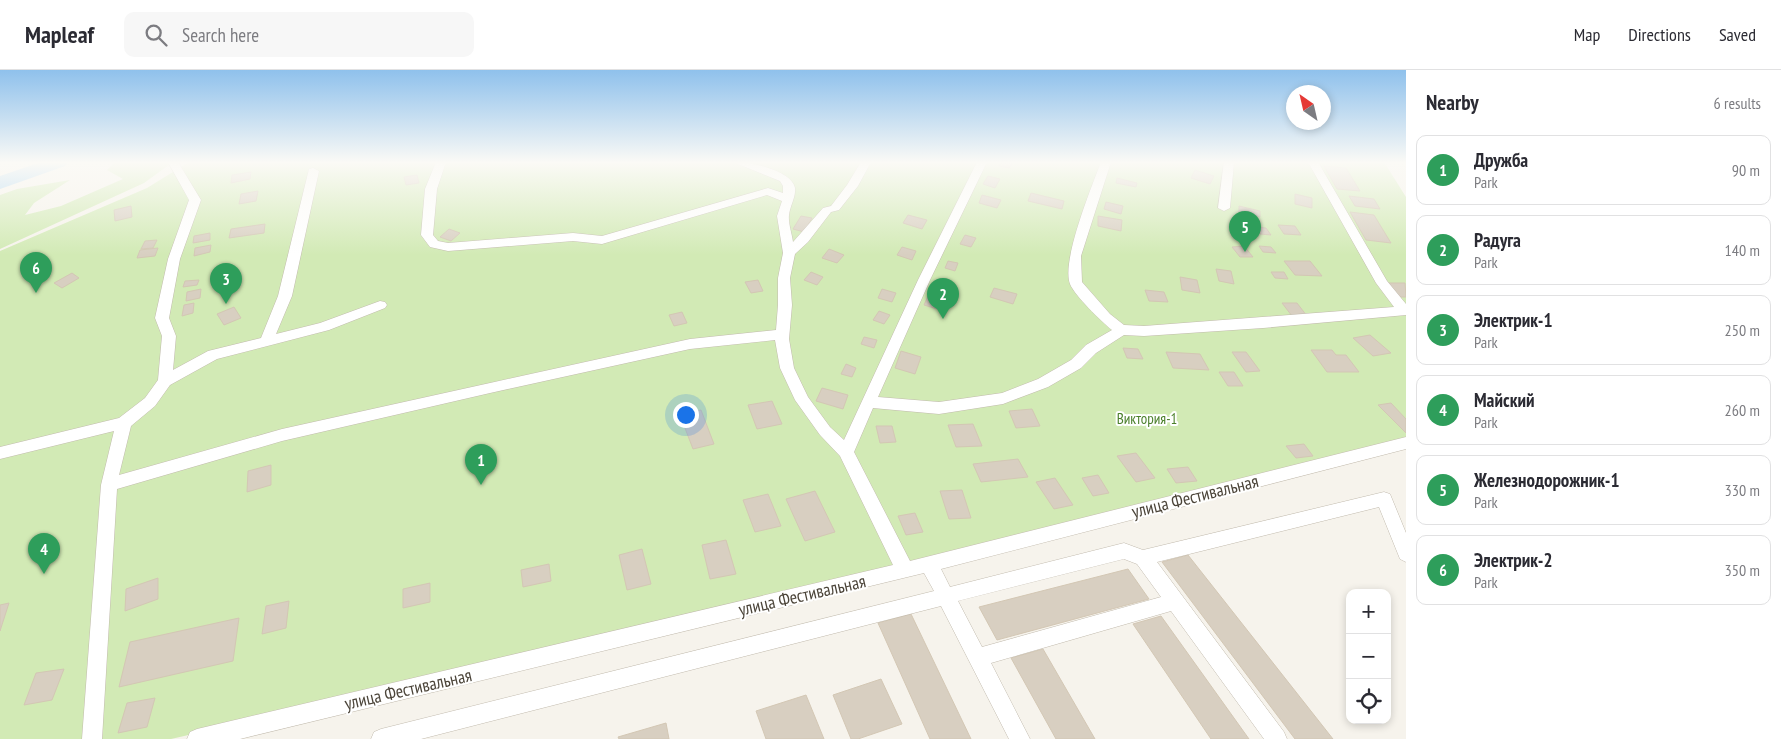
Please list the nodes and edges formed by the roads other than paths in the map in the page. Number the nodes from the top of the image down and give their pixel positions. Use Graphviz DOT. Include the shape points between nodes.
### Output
graph roads {
  1 [pos="191,193"];
  2 [pos="307,193"];
  3 [pos="431,193"];
  4 [pos="760,193"];
  5 [pos="774,193"];
  6 [pos="788,193"];
  7 [pos="846,193"];
  8 [pos="967,193"];
  9 [pos="1096,193"];
  10 [pos="1226,193"];
  11 [pos="1331,193"];
  12 [pos="788,198"];
  13 [pos="1224,208"];
  14 [pos="789,253"];
  15 [pos="380,305"];
  16 [pos="1405,310"];
  17 [pos="1121,330"];
  18 [pos="783,334"];
  19 [pos="266,342"];
  20 [pos="165,381"];
  21 [pos="868,402"];
  22 [pos="124,423"];
  23 [pos="1406,443"];
  24 [pos="846,452"];
  25 [pos="0,453"];
  26 [pos="109,485"];
  27 [pos="1406,554"];
  28 [pos="1143,558"];
  29 [pos="929,564"];
  30 [pos="905,570"];
  31 [pos="946,597"];
  32 [pos="1175,601"];
  33 [pos="978,657"];
  34 [pos="92,739"];
  35 [pos="197,739"];
  36 [pos="381,739"];
  37 [pos="1020,739"];
  38 [pos="1277,739"];
  1 -- 20 [label="street" via="195,200 174,259 162,318 168,336"];
  2 -- 19 [label="street" via="285,296"];
  3 -- 4 [label="street" via="427,235 434,244 448,247 573,236 602,240"];
  5 -- 12 [label="street"];
  6 -- 12 [label="street"];
  7 -- 14 [label="street"];
  8 -- 21 [label="street"];
  9 -- 17 [label="street" via="1075,256 1076,283 1105,317"];
  10 -- 13 [label="street"];
  11 -- 16 [label="street" via="1382,283"];
  12 -- 14 [label="street" via="783,216"];
  14 -- 18 [label="street" via="784,278"];
  15 -- 19 [label="street" via="324,327"];
  16 -- 17 [label="street" via="1144,332"];
  17 -- 21 [label="street" via="1091,349 1076,364 1043,383 1002,398 939,408"];
  18 -- 24 [label="street" via="787,368 802,400"];
  18 -- 26 [label="street" via="690,344 490,388 282,435"];
  19 -- 20 [label="street" via="213,355"];
  20 -- 22 [label="street" via="150,402"];
  21 -- 24 [label="street"];
  22 -- 25 [label="street"];
  22 -- 26 [label="street"];
  23 -- 29 [label="street, улица Фестивальная"];
  24 -- 30 [label="street"];
  26 -- 34 [label="street"];
  27 -- 28 [label="street" via="1384,498"];
  28 -- 31 [label="street" via="1124,551"];
  28 -- 32 [label="street"];
  29 -- 30 [label="street, улица Фестивальная"];
  29 -- 31 [label="street"];
  30 -- 35 [label="street, улица Фестивальная"];
  31 -- 33 [label="street"];
  31 -- 36 [label="street"];
  32 -- 33 [label="street"];
  32 -- 38 [label="street"];
  33 -- 37 [label="street"];
}
